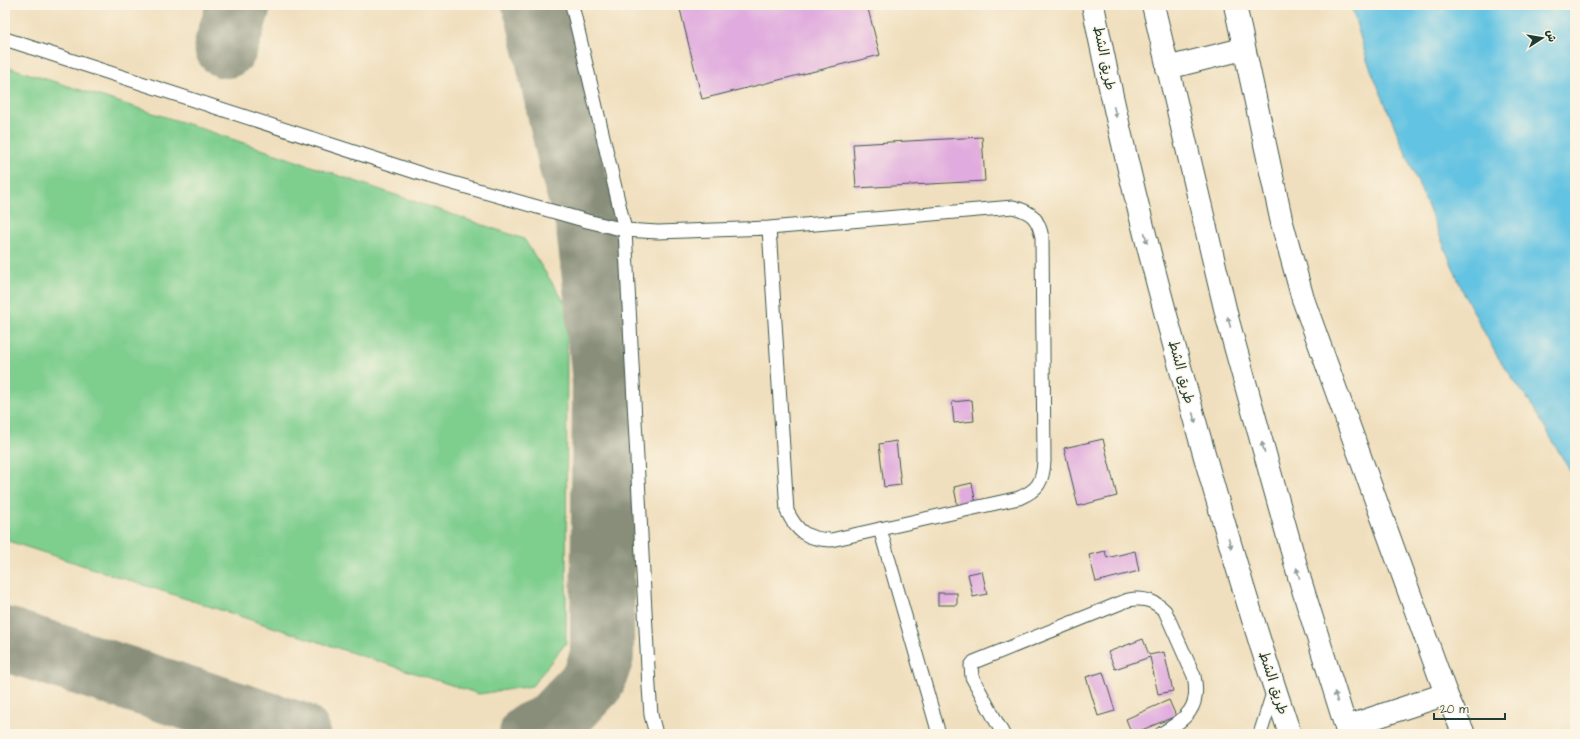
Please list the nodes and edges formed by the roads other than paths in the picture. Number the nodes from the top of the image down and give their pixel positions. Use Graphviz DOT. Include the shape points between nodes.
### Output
graph roads {
  1 [pos="572,5"];
  2 [pos="1093,5"];
  3 [pos="1153,5"];
  4 [pos="1234,5"];
  5 [pos="5,38"];
  6 [pos="1243,49"];
  7 [pos="1167,68"];
  8 [pos="769,228"];
  9 [pos="625,230"];
  10 [pos="880,529"];
  11 [pos="1275,688"];
  12 [pos="1446,694"];
  13 [pos="1347,731"];
  14 [pos="656,734"];
  15 [pos="939,734"];
  16 [pos="1003,734"];
  17 [pos="1161,734"];
  18 [pos="1260,734"];
  19 [pos="1290,734"];
  20 [pos="1464,734"];
  1 -- 9 [label="lane"];
  2 -- 11 [label="main road, طريق الشط, one-way" via="1109,86 1158,288 1213,489"];
  3 -- 7 [label="main road"];
  4 -- 6 [label="main road"];
  5 -- 9 [label="lane" via="428,176"];
  6 -- 7 [label="main road"];
  6 -- 12 [label="main road" via="1282,223 1303,299"];
  13 -- 7 [label="main road, one-way" via="1300,580 1240,365"];
  8 -- 9 [label="lane" via="674,232"];
  8 -- 10 [label="lane" via="787,511 793,524 803,534 817,539 831,540"];
  8 -- 10 [label="lane" via="1013,207 1034,216 1040,226 1044,462 1039,484 1020,498"];
  9 -- 14 [label="lane" via="649,687"];
  10 -- 15 [label="lane"];
  11 -- 18 [label="lane"];
  11 -- 19 [label="main road, طريق الشط"];
  12 -- 13 [label="main road"];
  12 -- 20 [label="main road"];
  16 -- 17 [label="lane" via="972,677 971,666 974,662 1138,598 1157,604 1165,611 1196,686 1189,714"];
}
